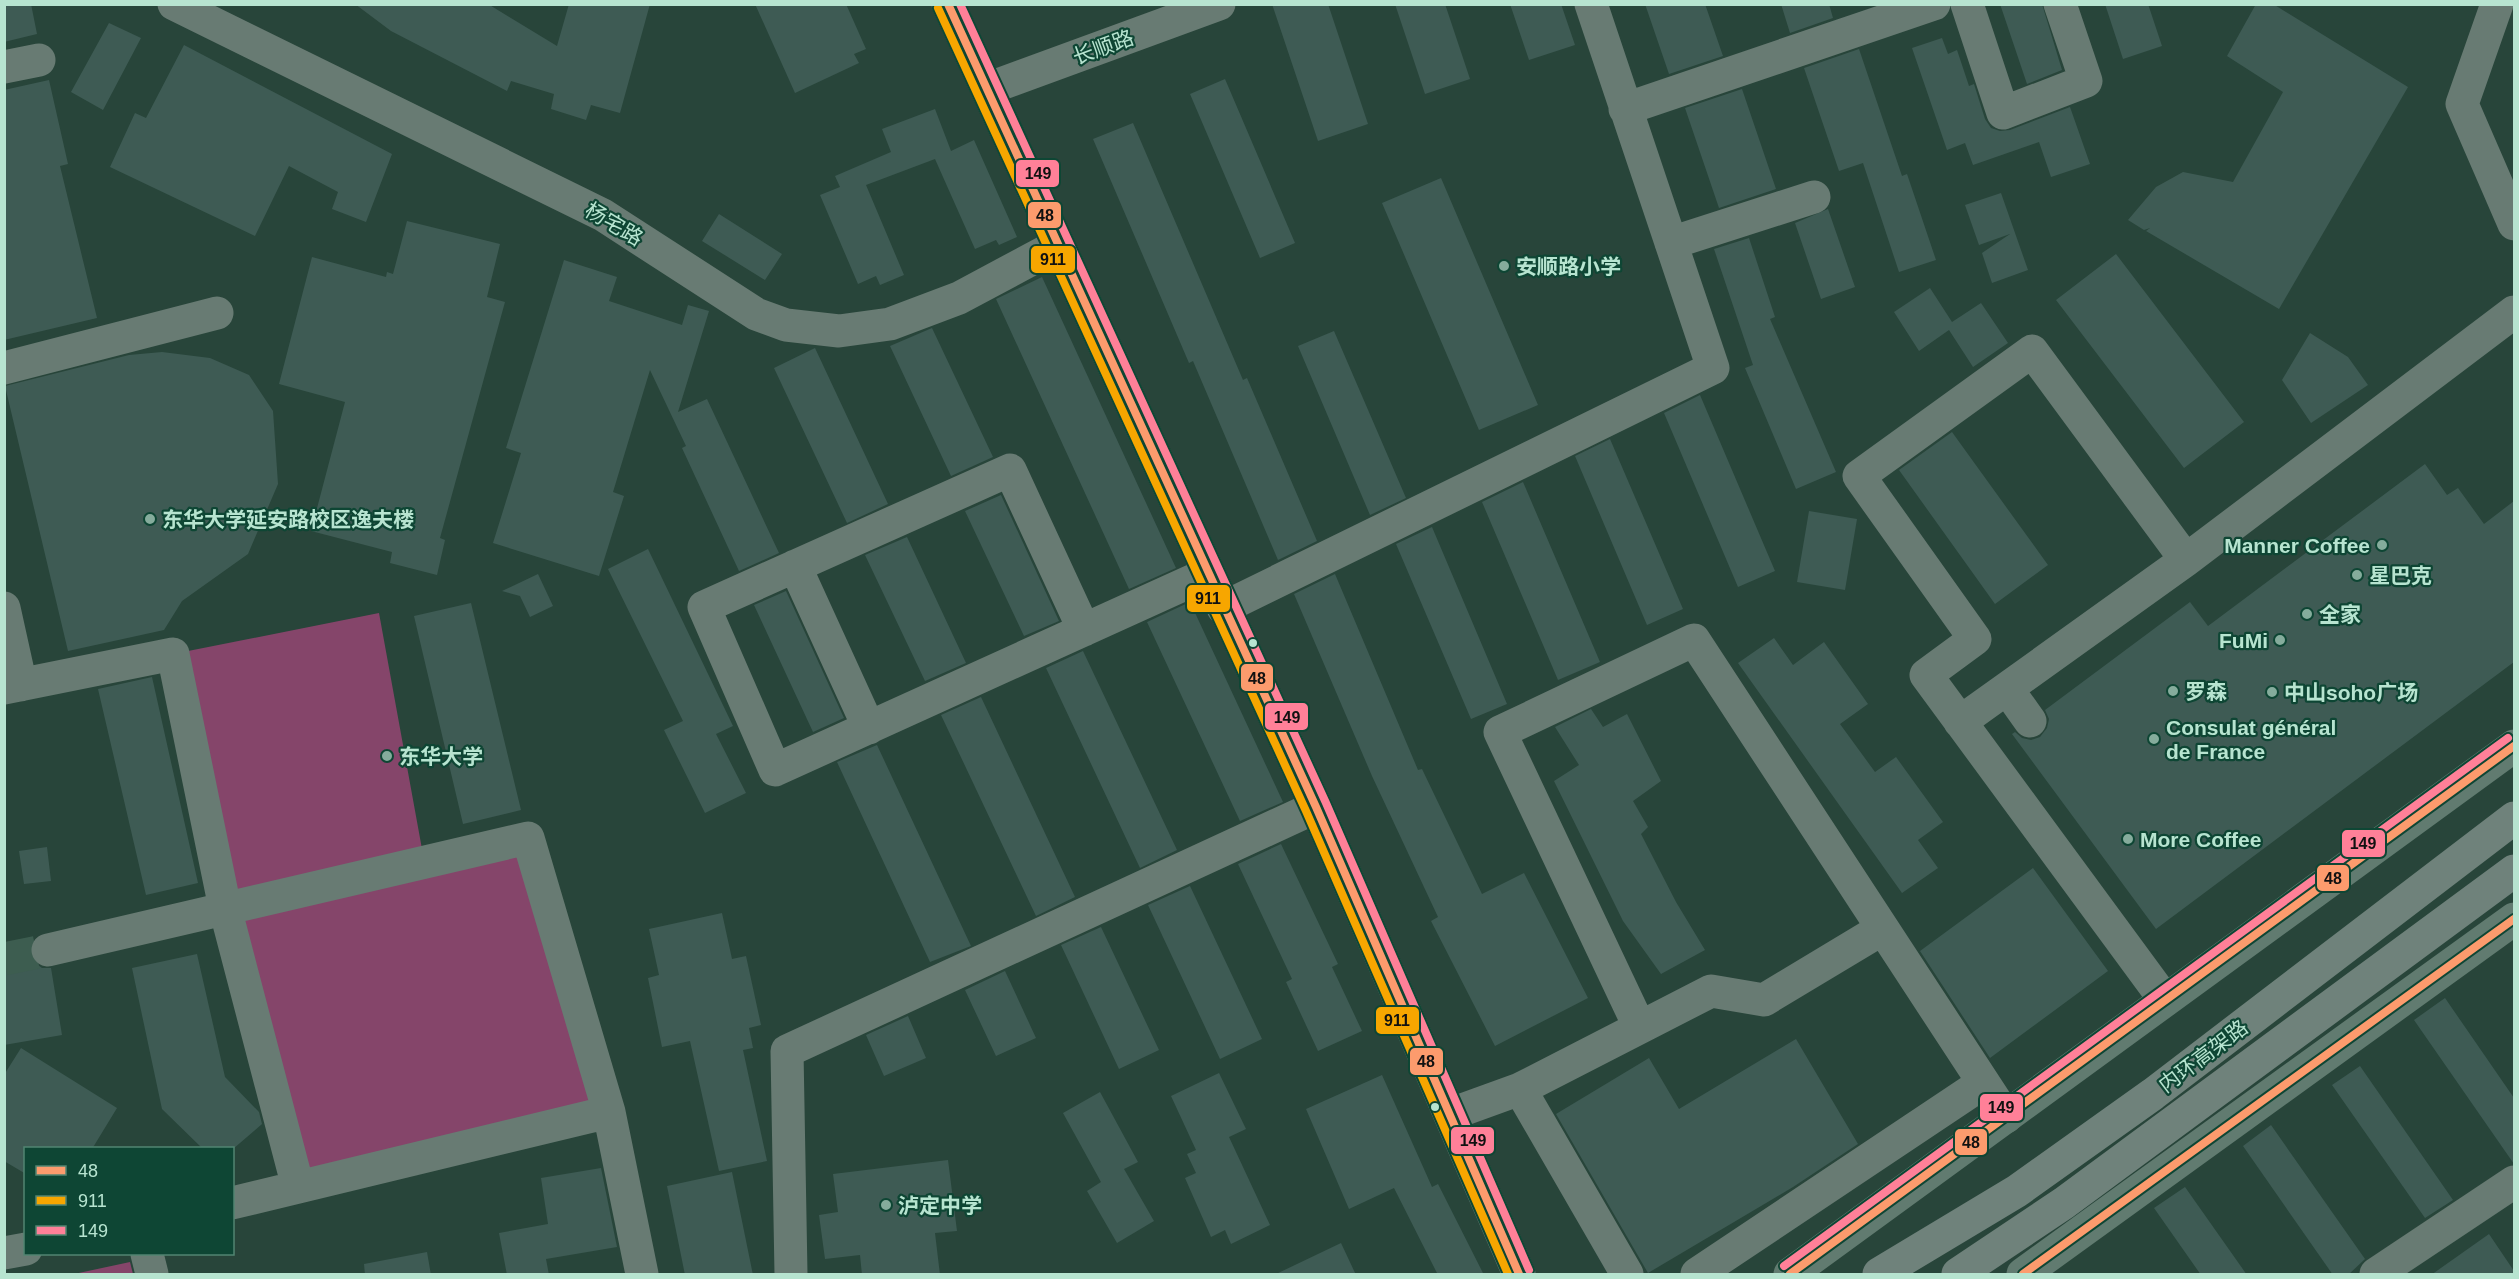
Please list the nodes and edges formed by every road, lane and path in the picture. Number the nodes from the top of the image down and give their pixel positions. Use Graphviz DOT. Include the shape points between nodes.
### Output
graph roads {
  1 [pos="174,4"];
  2 [pos="948,4"];
  3 [pos="1219,4"];
  4 [pos="1591,4"];
  5 [pos="1934,4"];
  6 [pos="1967,4"];
  7 [pos="2060,4"];
  8 [pos="2497,4"];
  9 [pos="39,60"];
  10 [pos="4,67"];
  11 [pos="987,89"];
  12 [pos="1625,109"];
  13 [pos="1814,197"];
  14 [pos="2514,224"];
  15 [pos="1671,243"];
  16 [pos="1058,245"];
  17 [pos="2514,312"];
  18 [pos="217,313"];
  19 [pos="4,368"];
  20 [pos="2186,560"];
  21 [pos="795,566"];
  22 [pos="1208,574"];
  23 [pos="4,608"];
  24 [pos="1223,608"];
  25 [pos="1084,630"];
  26 [pos="13,686"];
  27 [pos="2008,690"];
  28 [pos="2030,721"];
  29 [pos="1960,722"];
  30 [pos="869,728"];
  31 [pos="2514,746"];
  32 [pos="1316,807"];
  33 [pos="2514,818"];
  34 [pos="2514,871"];
  35 [pos="225,908"];
  36 [pos="2514,919"];
  37 [pos="1882,929"];
  38 [pos="48,950"];
  39 [pos="2165,999"];
  40 [pos="1639,1026"];
  41 [pos="1983,1083"];
  42 [pos="1520,1089"];
  43 [pos="609,1112"];
  44 [pos="1451,1114"];
  45 [pos="2006,1117"];
  46 [pos="2514,1182"];
  47 [pos="298,1187"];
  48 [pos="234,1203"];
  49 [pos="24,1249"];
  50 [pos="4,1253"];
  51 [pos="147,1255"];
  52 [pos="1882,1272"];
  53 [pos="152,1275"];
  54 [pos="642,1275"];
  55 [pos="791,1275"];
  56 [pos="1519,1275"];
  57 [pos="1627,1275"];
  58 [pos="1696,1275"];
  59 [pos="1790,1275"];
  60 [pos="1958,1275"];
  61 [pos="2023,1275"];
  62 [pos="2376,1275"];
  1 -- 16 [label="street, 杨宅路" via="603,215 756,314 786,325 839,331 890,324 959,298"];
  2 -- 11 [label="street"];
  3 -- 11 [label="street, 长顺路"];
  4 -- 12 [label="street"];
  5 -- 12 [label="street"];
  6 -- 7 [label="street" via="2003,113 2086,81"];
  8 -- 14 [label="street" via="2462,104"];
  9 -- 10 [label="street"];
  11 -- 16 [label="street"];
  12 -- 15 [label="street"];
  13 -- 15 [label="street"];
  15 -- 24 [label="street" via="1713,368"];
  16 -- 22 [label="street"];
  17 -- 20 [label="street"];
  18 -- 19 [label="street"];
  20 -- 27 [label="street"];
  20 -- 29 [label="street" via="2032,351 2022,358 1859,476 1975,639 1926,675"];
  21 -- 25 [label="street" via="1010,470"];
  21 -- 30 [label="street"];
  21 -- 30 [label="street" via="704,607 775,770"];
  22 -- 24 [label="street"];
  22 -- 25 [label="street"];
  23 -- 26 [label="street"];
  24 -- 32 [label="street"];
  25 -- 30 [label="street"];
  26 -- 35 [label="street" via="173,654"];
  27 -- 28 [label="street"];
  27 -- 29 [label="street"];
  29 -- 39 [label="street"];
  31 -- 39 [label="main road"];
  32 -- 44 [label="street"];
  32 -- 55 [label="street" via="786,1051"];
  33 -- 52 [label="highway, 内环高架路" via="2153,1094 2017,1191"];
  34 -- 60 [label="highway, 内环高架路" via="2064,1203"];
  35 -- 38 [label="street"];
  35 -- 43 [label="street" via="528,838"];
  35 -- 47 [label="street"];
  36 -- 61 [label="main road"];
  37 -- 40 [label="street" via="1764,1000 1711,991"];
  37 -- 40 [label="street" via="1694,640 1500,732"];
  37 -- 41 [label="street"];
  39 -- 45 [label="main road"];
  40 -- 42 [label="street"];
  41 -- 45 [label="street"];
  41 -- 58 [label="street"];
  42 -- 44 [label="street"];
  42 -- 57 [label="street"];
  43 -- 47 [label="street"];
  43 -- 54 [label="street"];
  44 -- 56 [label="street"];
  45 -- 59 [label="main road"];
  46 -- 62 [label="street"];
  47 -- 48 [label="street"];
  49 -- 50 [label="street"];
  51 -- 53 [label="street"];
}
